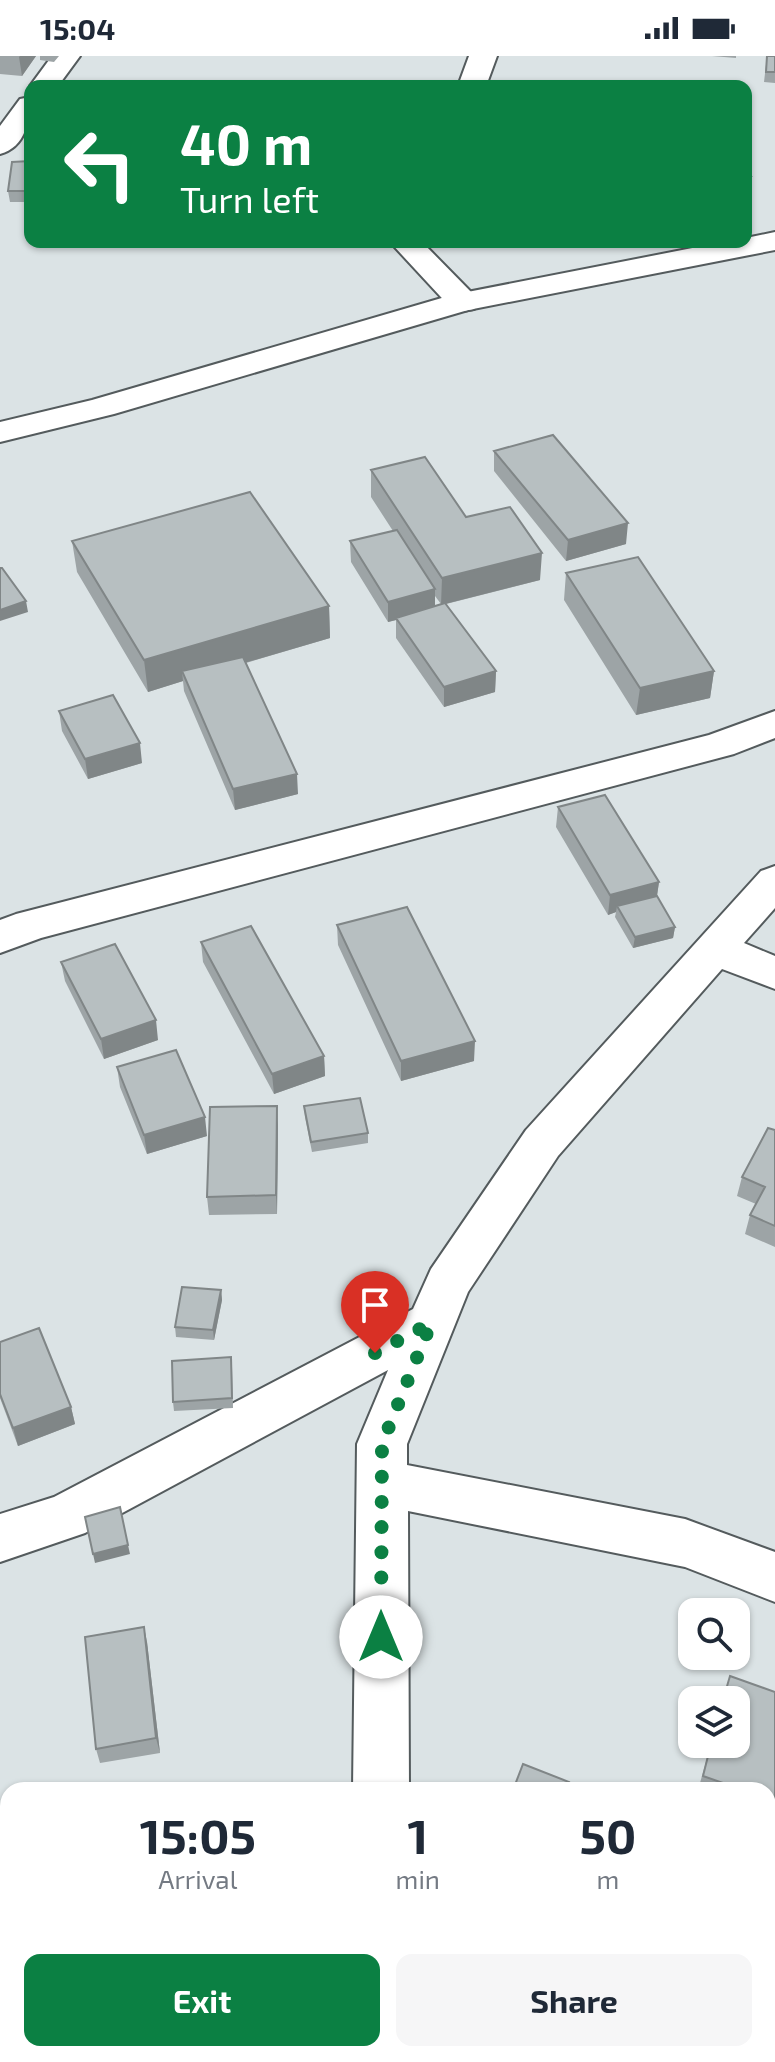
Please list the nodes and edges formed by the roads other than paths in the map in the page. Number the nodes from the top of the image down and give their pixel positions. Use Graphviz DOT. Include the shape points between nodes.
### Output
graph roads {
  1 [pos="66,56"];
  2 [pos="483,56"];
  3 [pos="48,80"];
  4 [pos="474,80"];
  5 [pos="24,113"];
  6 [pos="0,145"];
  7 [pos="775,241"];
  8 [pos="752,245"];
  9 [pos="411,248"];
  10 [pos="739,248"];
  11 [pos="463,302"];
  12 [pos="0,432"];
  13 [pos="775,724"];
  14 [pos="775,881"];
  15 [pos="0,937"];
  16 [pos="713,948"];
  17 [pos="775,973"];
  18 [pos="431,1323"];
  19 [pos="382,1483"];
  20 [pos="0,1538"];
  21 [pos="775,1577"];
  22 [pos="381,1782"];
  1 -- 3 [label="street"];
  2 -- 4 [label="street"];
  5 -- 6 [label="street"];
  7 -- 8 [label="street"];
  9 -- 11 [label="street"];
  10 -- 11 [label="street"];
  11 -- 12 [label="street"];
  13 -- 15 [label="street" via="720,745"];
  14 -- 16 [label="street"];
  16 -- 17 [label="street"];
  16 -- 18 [label="street" via="542,1143 448,1283"];
  18 -- 19 [label="street" via="382,1444"];
  18 -- 20 [label="street" via="67,1516"];
  19 -- 21 [label="street" via="685,1543"];
  19 -- 22 [label="street"];
}
